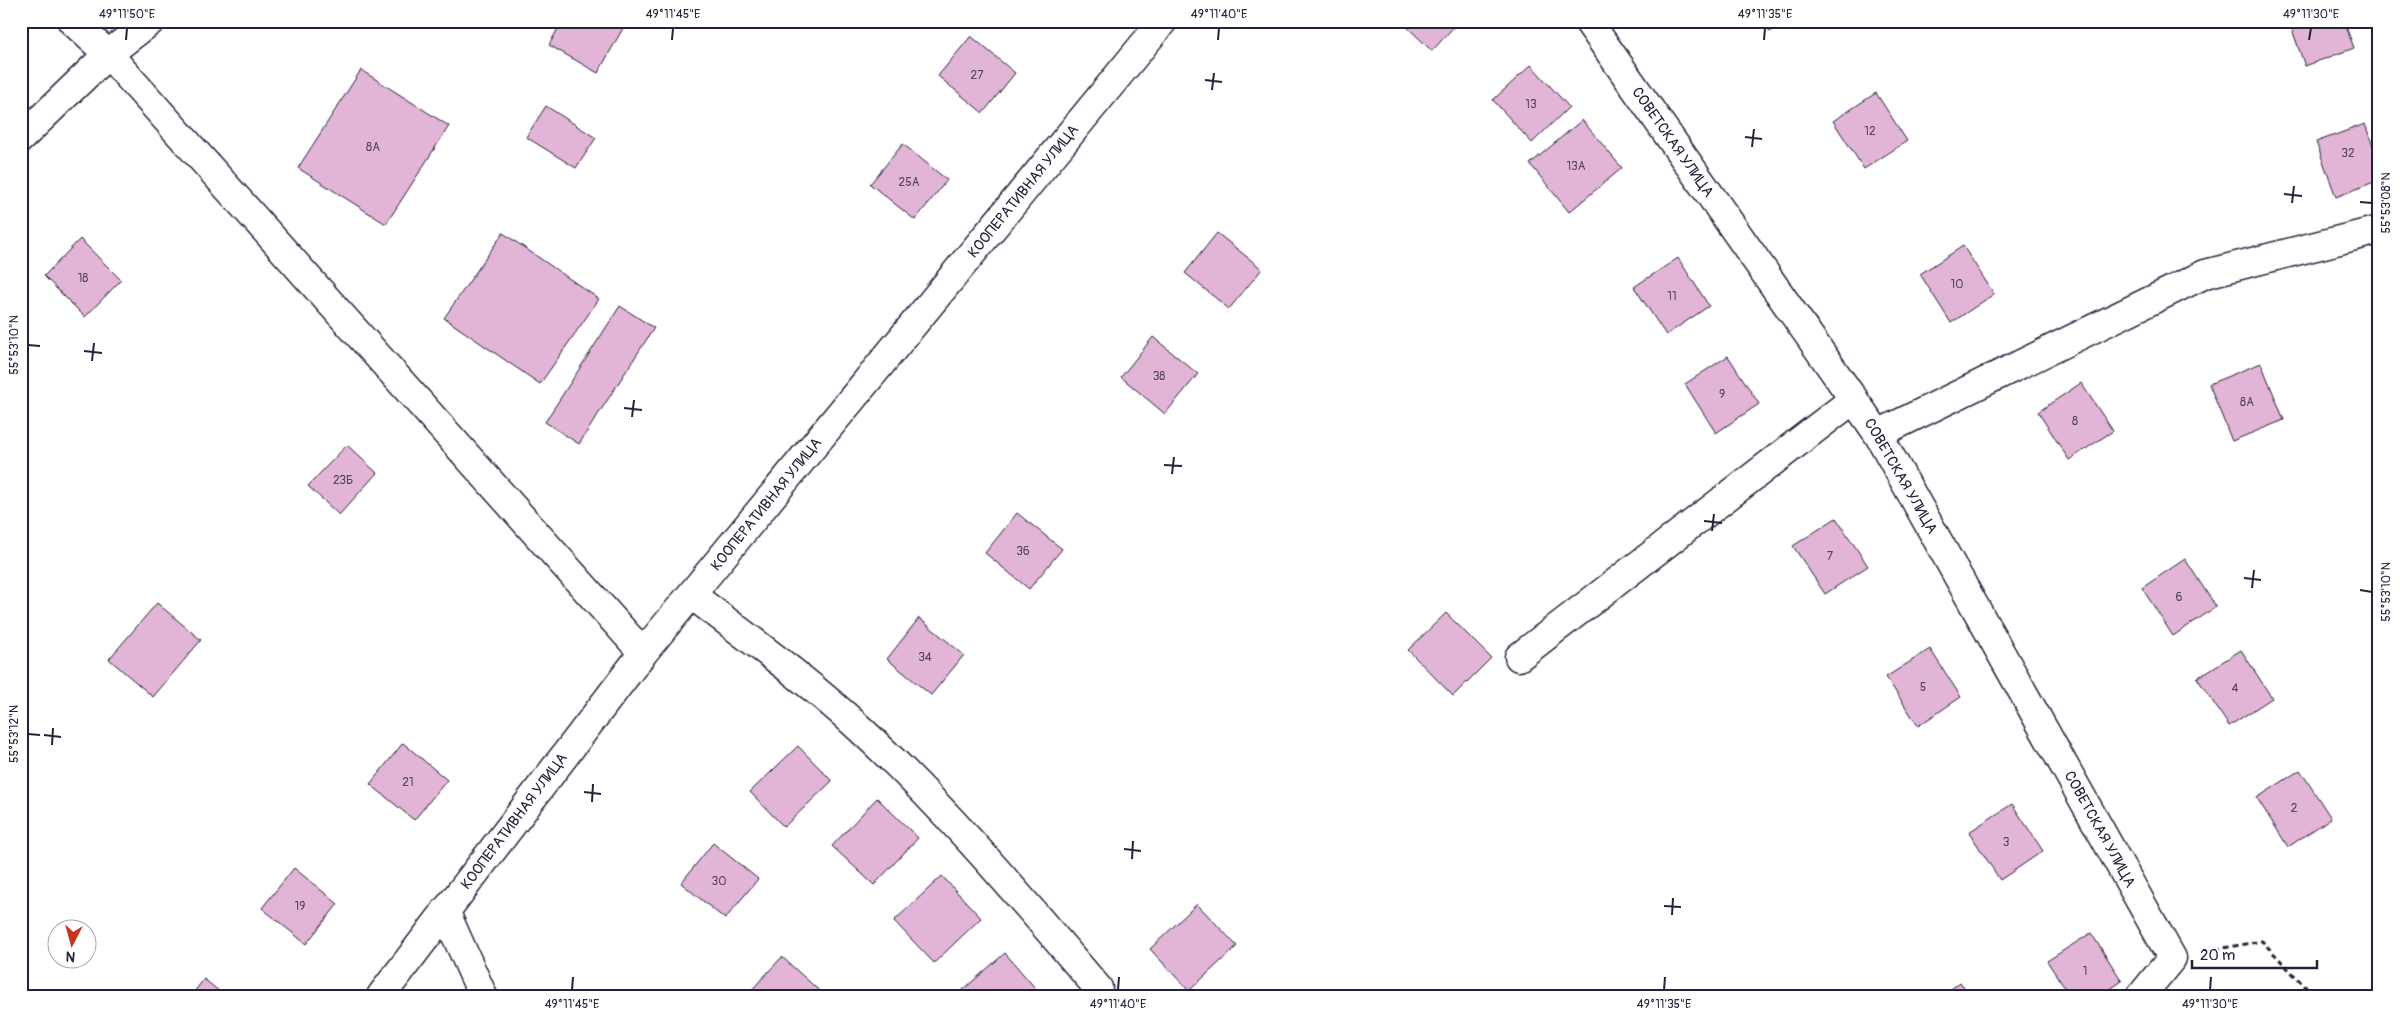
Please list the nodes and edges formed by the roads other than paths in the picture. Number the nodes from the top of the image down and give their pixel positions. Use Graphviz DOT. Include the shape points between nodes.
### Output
graph roads {
  1 [pos="72,21"];
  2 [pos="151,21"];
  3 [pos="1163,21"];
  4 [pos="1588,21"];
  5 [pos="108,54"];
  6 [pos="21,138"];
  7 [pos="2379,230"];
  8 [pos="1854,399"];
  9 [pos="1878,434"];
  10 [pos="692,595"];
  11 [pos="643,653"];
  12 [pos="1519,657"];
  13 [pos="445,911"];
  14 [pos="1098,988"];
  15 [pos="381,996"];
  16 [pos="483,996"];
  17 [pos="2141,996"];
  1 -- 5 [label="street"];
  2 -- 5 [label="street"];
  3 -- 10 [label="street, КООПЕРАТИВНАЯ УЛИЦА"];
  4 -- 8 [label="street, СОВЕТСКАЯ УЛИЦА"];
  5 -- 6 [label="street"];
  5 -- 11 [label="street"];
  7 -- 9 [label="street" via="2204,274"];
  8 -- 9 [label="street, СОВЕТСКАЯ УЛИЦА"];
  8 -- 12 [label="street"];
  9 -- 17 [label="street, СОВЕТСКАЯ УЛИЦА" via="2172,958"];
  10 -- 11 [label="street, КООПЕРАТИВНАЯ УЛИЦА"];
  10 -- 14 [label="street" via="808,684 858,727 992,864"];
  11 -- 13 [label="street, КООПЕРАТИВНАЯ УЛИЦА"];
  13 -- 15 [label="street, КООПЕРАТИВНАЯ УЛИЦА"];
  13 -- 16 [label="street"];
}
